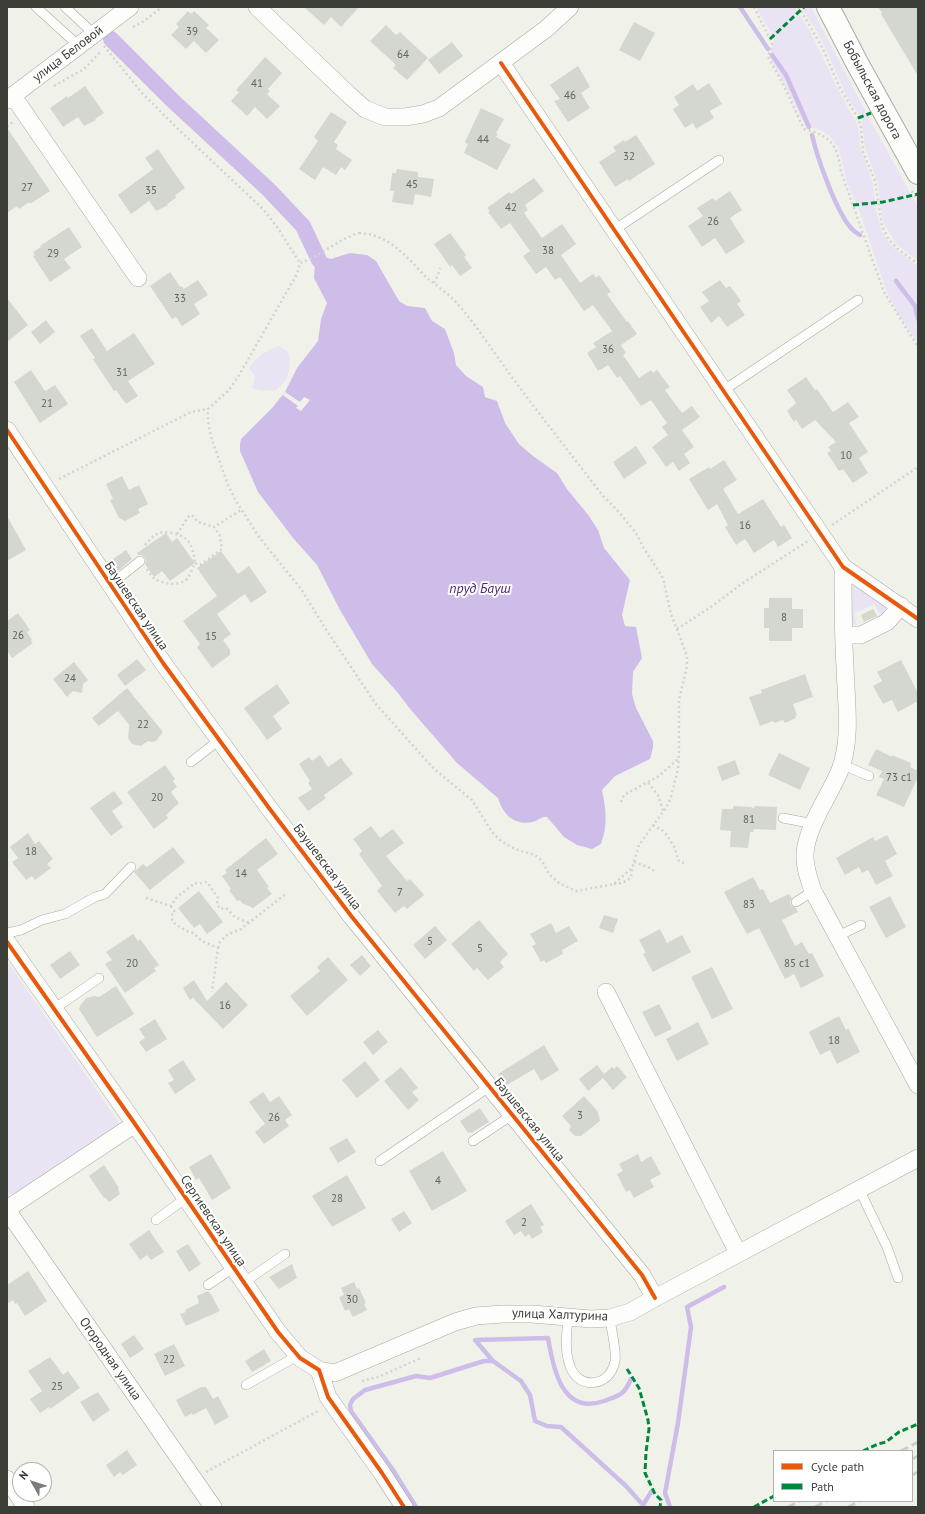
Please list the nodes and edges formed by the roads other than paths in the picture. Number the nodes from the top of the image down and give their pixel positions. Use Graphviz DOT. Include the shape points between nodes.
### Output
graph roads {
  1 [pos="36,7"];
  2 [pos="65,7"];
  3 [pos="130,7"];
  4 [pos="257,7"];
  5 [pos="570,7"];
  6 [pos="828,7"];
  7 [pos="101,41"];
  8 [pos="79,46"];
  9 [pos="500,63"];
  10 [pos="10,98"];
  11 [pos="719,160"];
  12 [pos="918,173"];
  13 [pos="614,230"];
  14 [pos="138,278"];
  15 [pos="858,300"];
  16 [pos="724,390"];
  17 [pos="7,430"];
  18 [pos="140,561"];
  19 [pos="843,567"];
  20 [pos="110,585"];
  21 [pos="901,606"];
  22 [pos="918,619"];
  23 [pos="844,635"];
  24 [pos="219,740"];
  25 [pos="191,762"];
  26 [pos="841,764"];
  27 [pos="869,776"];
  28 [pos="783,818"];
  29 [pos="814,824"];
  30 [pos="131,867"];
  31 [pos="813,891"];
  32 [pos="796,902"];
  33 [pos="861,925"];
  34 [pos="7,933"];
  35 [pos="838,936"];
  36 [pos="7,942"];
  37 [pos="99,978"];
  38 [pos="606,992"];
  39 [pos="54,1009"];
  40 [pos="918,1085"];
  41 [pos="489,1086"];
  42 [pos="512,1115"];
  43 [pos="135,1124"];
  44 [pos="473,1141"];
  45 [pos="918,1158"];
  46 [pos="380,1161"];
  47 [pos="859,1189"];
  48 [pos="186,1198"];
  49 [pos="7,1210"];
  50 [pos="156,1220"];
  51 [pos="285,1254"];
  52 [pos="738,1254"];
  53 [pos="233,1268"];
  54 [pos="898,1278"];
  55 [pos="243,1283"];
  56 [pos="208,1285"];
  57 [pos="655,1298"];
  58 [pos="568,1316"];
  59 [pos="610,1318"];
  60 [pos="297,1356"];
  61 [pos="319,1370"];
  62 [pos="246,1385"];
  63 [pos="7,1479"];
  64 [pos="26,1507"];
  65 [pos="213,1507"];
  66 [pos="404,1507"];
  1 -- 8 [label="lane"];
  2 -- 7 [label="lane"];
  3 -- 7 [label="street, улица Беловой"];
  4 -- 9 [label="street" via="348,94 365,108 385,117 423,114 439,108"];
  5 -- 9 [label="street" via="546,30"];
  6 -- 12 [label="street, Бобыльская дорога"];
  7 -- 8 [label="street, улица Беловой"];
  8 -- 10 [label="street, улица Беловой"];
  9 -- 13 [label="street"];
  10 -- 14 [label="street" via="24,112"];
  11 -- 13 [label="lane"];
  13 -- 16 [label="street"];
  15 -- 16 [label="lane"];
  16 -- 19 [label="street"];
  17 -- 20 [label="street, Баушевская улица"];
  18 -- 20 [label="lane"];
  19 -- 21 [label="street"];
  19 -- 23 [label="street"];
  20 -- 24 [label="street, Баушевская улица"];
  21 -- 22 [label="street"];
  21 -- 23 [label="street" via="887,622 861,635"];
  23 -- 26 [label="street" via="847,730"];
  24 -- 25 [label="lane"];
  24 -- 41 [label="street, Баушевская улица" via="352,917"];
  26 -- 27 [label="lane"];
  26 -- 29 [label="street"];
  28 -- 29 [label="lane"];
  29 -- 31 [label="street" via="808,837 805,854 806,872"];
  30 -- 34 [label="lane" via="105,894 65,914"];
  31 -- 32 [label="lane"];
  31 -- 35 [label="street"];
  33 -- 35 [label="lane"];
  35 -- 40 [label="street"];
  36 -- 39 [label="street, Сергиевская улица"];
  37 -- 39 [label="lane"];
  38 -- 52 [label="street"];
  39 -- 43 [label="street, Сергиевская улица"];
  41 -- 42 [label="street, Баушевская улица"];
  41 -- 46 [label="lane"];
  42 -- 44 [label="lane"];
  42 -- 57 [label="street, Баушевская улица" via="642,1275"];
  43 -- 48 [label="street, Сергиевская улица"];
  43 -- 49 [label="street"];
  45 -- 47 [label="street, улица Халтурина"];
  47 -- 52 [label="street, улица Халтурина"];
  47 -- 54 [label="lane" via="887,1247"];
  48 -- 50 [label="lane"];
  48 -- 53 [label="street, Сергиевская улица"];
  49 -- 65 [label="street, Огородная улица"];
  51 -- 55 [label="lane"];
  52 -- 57 [label="street, улица Халтурина"];
  53 -- 55 [label="street, Сергиевская улица"];
  53 -- 56 [label="lane"];
  55 -- 60 [label="street, Сергиевская улица"];
  57 -- 59 [label="street, улица Халтурина" via="630,1312"];
  58 -- 59 [label="street, улица Халтурина"];
  58 -- 59 [label="lane" via="566,1351 570,1367 577,1377 590,1383 600,1382 610,1375 615,1360"];
  58 -- 61 [label="street, улица Халтурина" via="476,1316 455,1322 335,1373"];
  60 -- 61 [label="street, Сергиевская улица"];
  60 -- 62 [label="lane"];
  61 -- 66 [label="street" via="328,1397"];
  63 -- 64 [label="street"];
}
